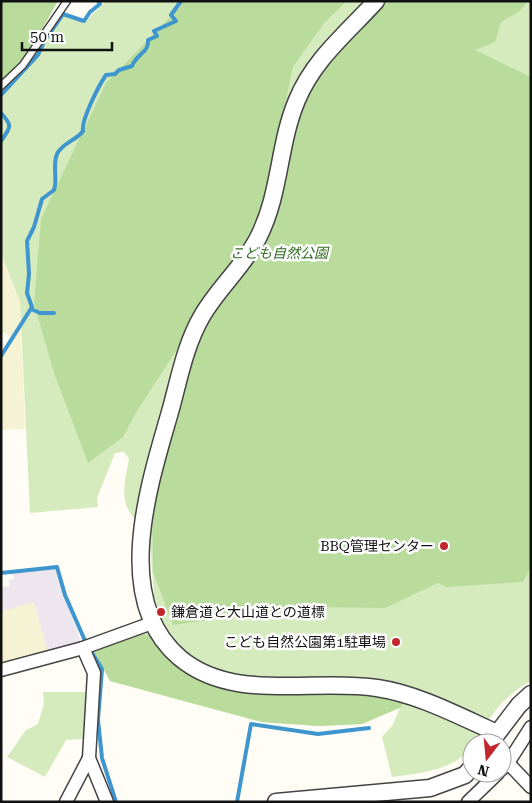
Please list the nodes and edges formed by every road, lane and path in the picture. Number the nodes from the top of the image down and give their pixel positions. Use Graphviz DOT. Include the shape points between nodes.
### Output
graph roads {
  1 [pos="67,1"];
  2 [pos="376,1"];
  3 [pos="1,86"];
  4 [pos="152,623"];
  5 [pos="88,647"];
  6 [pos="1,670"];
  7 [pos="531,694"];
  8 [pos="531,727"];
  9 [pos="484,733"];
  10 [pos="497,733"];
  11 [pos="512,756"];
  12 [pos="89,758"];
  13 [pos="512,772"];
  14 [pos="462,776"];
  15 [pos="488,783"];
  16 [pos="531,787"];
  17 [pos="66,802"];
  18 [pos="107,802"];
  19 [pos="276,802"];
  20 [pos="468,802"];
  1 -- 3 [label="lane" via="23,65"];
  2 -- 4 [label="street" via="323,56 305,84 288,126 275,197 264,224 252,249 201,317 189,345 148,492 141,561 144,595"];
  4 -- 5 [label="street"];
  4 -- 9 [label="street" via="165,644 182,659 223,680 243,684 377,688 438,707"];
  5 -- 6 [label="street"];
  5 -- 12 [label="street" via="94,673"];
  7 -- 10 [label="street"];
  8 -- 11 [label="street"];
  12 -- 17 [label="street"];
  12 -- 18 [label="street"];
  13 -- 16 [label="street"];
  14 -- 19 [label="street" via="430,788"];
  15 -- 20 [label="street"];
}
